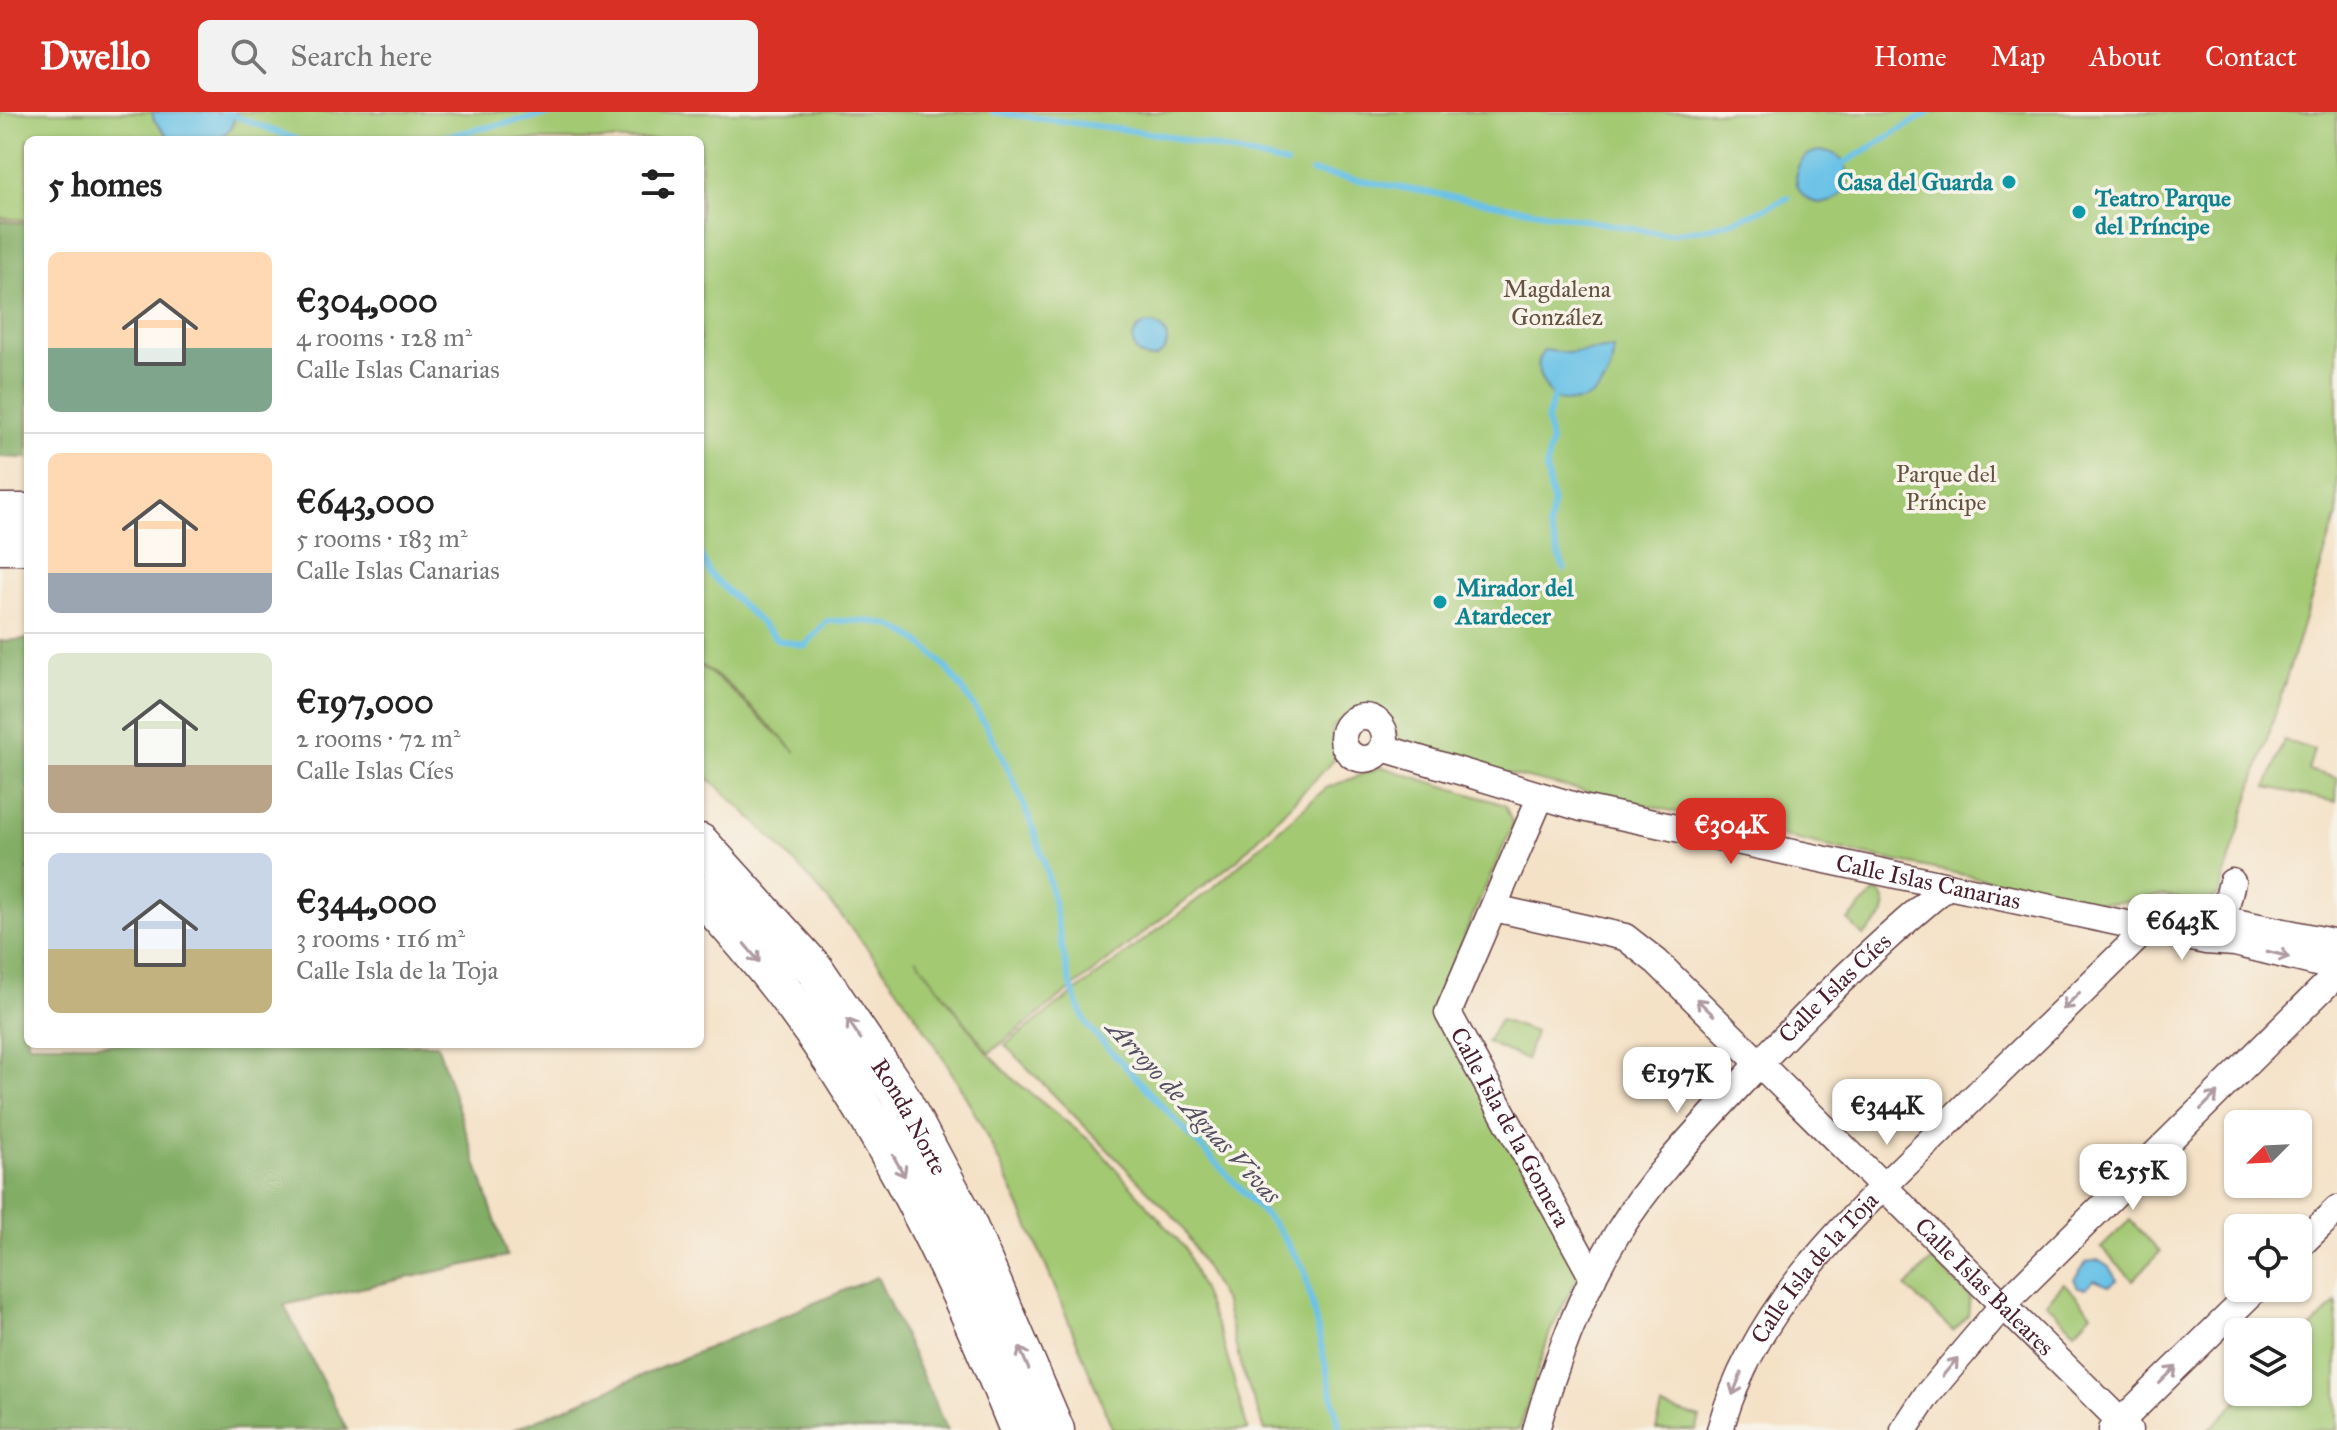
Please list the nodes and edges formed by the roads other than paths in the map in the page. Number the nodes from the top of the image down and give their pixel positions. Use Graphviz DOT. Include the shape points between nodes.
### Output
graph roads {
  1 [pos="0,513"];
  2 [pos="24,513"];
  3 [pos="0,545"];
  4 [pos="24,545"];
  5 [pos="1383,748"];
  6 [pos="1540,798"];
  7 [pos="704,847"];
  8 [pos="2232,882"];
  9 [pos="1945,888"];
  10 [pos="704,899"];
  11 [pos="1494,908"];
  12 [pos="2096,917"];
  13 [pos="2150,930"];
  14 [pos="2221,930"];
  15 [pos="2337,943"];
  16 [pos="2107,966"];
  17 [pos="2337,968"];
  18 [pos="2337,974"];
  19 [pos="1760,1062"];
  20 [pos="1883,1186"];
  21 [pos="2337,1209"];
  22 [pos="2312,1233"];
  23 [pos="1611,1243"];
  24 [pos="1577,1247"];
  25 [pos="1593,1278"];
  26 [pos="2243,1302"];
  27 [pos="2004,1304"];
  28 [pos="2121,1427"];
  29 [pos="1019,1430"];
  30 [pos="1055,1430"];
  31 [pos="1536,1430"];
  32 [pos="1720,1430"];
  33 [pos="1904,1430"];
  1 -- 2 [label="highway"];
  3 -- 4 [label="highway"];
  5 -- 6 [label="street, Calle Islas Canarias"];
  6 -- 9 [label="street, Calle Islas Canarias"];
  6 -- 11 [label="street, Calle Isla de la Gomera"];
  30 -- 7 [label="highway, Ronda Norte, one-way" via="964,1217 897,1091 815,970"];
  8 -- 14 [label="street"];
  9 -- 12 [label="street, Calle Islas Canarias"];
  9 -- 19 [label="street, Calle Islas Cíes" via="1887,936"];
  10 -- 29 [label="highway, Ronda Norte, one-way" via="780,987 885,1141 932,1226"];
  19 -- 11 [label="street, Calle Islas Baleares, one-way" via="1625,937"];
  11 -- 24 [label="street, Calle Isla de la Gomera" via="1448,1013"];
  12 -- 13 [label="street, Calle Islas Canarias"];
  12 -- 16 [label="street"];
  13 -- 14 [label="street" via="2167,908"];
  13 -- 16 [label="street, Calle Isla de la Toja"];
  14 -- 15 [label="street"];
  14 -- 17 [label="street, one-way"];
  16 -- 20 [label="street, Calle Isla de la Toja, one-way"];
  27 -- 18 [label="street, one-way"];
  19 -- 20 [label="street, Calle Islas Baleares"];
  19 -- 23 [label="street, Calle Islas Cíes" via="1671,1159"];
  20 -- 27 [label="street, Calle Islas Baleares"];
  20 -- 32 [label="street, Calle Isla de la Toja, one-way" via="1815,1258 1755,1339"];
  21 -- 22 [label="street"];
  23 -- 24 [label="street"];
  23 -- 25 [label="street, Calle Islas Cíes"];
  24 -- 25 [label="street, Calle Isla de la Gomera"];
  25 -- 31 [label="street, Calle Islas Cíes" via="1552,1373"];
  28 -- 26 [label="street, one-way"];
  27 -- 28 [label="street, Calle Islas Baleares"];
  33 -- 27 [label="street, one-way"];
}
